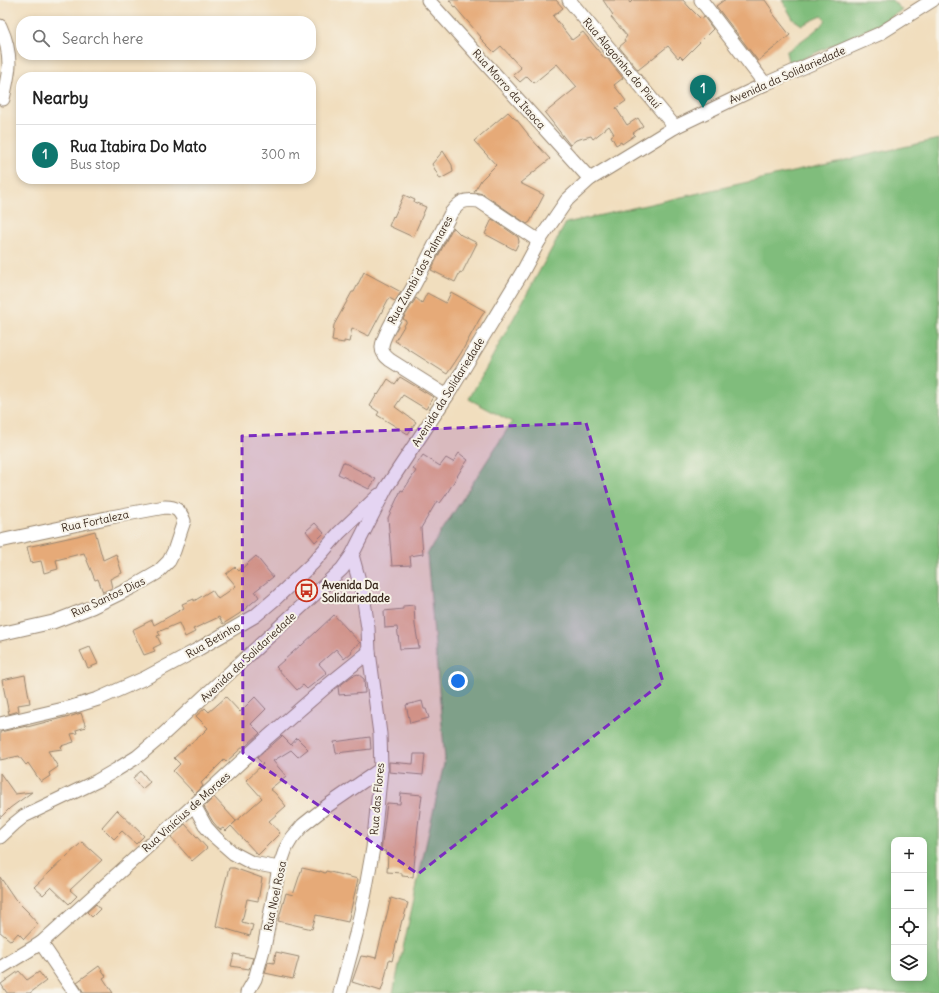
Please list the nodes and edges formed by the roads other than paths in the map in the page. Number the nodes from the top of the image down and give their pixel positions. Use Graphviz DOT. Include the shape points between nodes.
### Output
graph roads {
  1 [pos="428,0"];
  2 [pos="569,0"];
  3 [pos="701,0"];
  4 [pos="932,0"];
  5 [pos="0,26"];
  6 [pos="766,84"];
  7 [pos="3,99"];
  8 [pos="675,127"];
  9 [pos="590,179"];
  10 [pos="539,241"];
  11 [pos="447,396"];
  12 [pos="386,488"];
  13 [pos="184,521"];
  14 [pos="0,542"];
  15 [pos="352,555"];
  16 [pos="0,634"];
  17 [pos="369,652"];
  18 [pos="0,724"];
  19 [pos="381,769"];
  20 [pos="194,806"];
  21 [pos="0,837"];
  22 [pos="279,868"];
  23 [pos="41,943"];
  24 [pos="0,968"];
  25 [pos="75,993"];
  26 [pos="247,993"];
  27 [pos="340,993"];
  1 -- 9 [label="street, Rua Morro da Itaoca"];
  2 -- 8 [label="street, Rua Alagoinha do Piauí"];
  3 -- 6 [label="street"];
  4 -- 6 [label="street, Avenida da Solidariedade" via="879,34"];
  5 -- 7 [label="street" via="7,46 9,64"];
  6 -- 8 [label="street, Avenida da Solidariedade"];
  8 -- 9 [label="street, Avenida da Solidariedade"];
  9 -- 10 [label="street, Avenida da Solidariedade" via="567,200"];
  10 -- 11 [label="street, Avenida da Solidariedade"];
  10 -- 11 [label="street, Rua Zumbi dos Palmares" via="479,201 463,201 451,213 391,325 382,347 384,355 390,360"];
  11 -- 12 [label="street, Avenida da Solidariedade"];
  12 -- 15 [label="street, Avenida da Solidariedade"];
  12 -- 18 [label="street, Rua Betinho" via="339,533 313,563 255,616 145,678 98,699 72,708"];
  13 -- 14 [label="street, Rua Fortaleza" via="181,513 173,507 165,507"];
  13 -- 16 [label="street, Rua Santos Dias" via="174,552 157,573 92,607 53,622"];
  15 -- 17 [label="street, Rua das Flores" via="363,595"];
  15 -- 21 [label="street, Avenida da Solidariedade" via="328,583 137,757 97,781 24,816"];
  17 -- 19 [label="street, Rua das Flores" via="380,734"];
  17 -- 20 [label="street, Rua Vinícius de Moraes" via="268,737"];
  19 -- 22 [label="street, Rua Noel Rosa" via="303,824 286,848"];
  19 -- 27 [label="street, Rua das Flores" via="373,848 365,893"];
  20 -- 22 [label="street" via="206,827 233,853 252,863"];
  20 -- 23 [label="street, Rua Vinícius de Moraes"];
  22 -- 26 [label="street, Rua Noel Rosa" via="265,943 255,979"];
  23 -- 24 [label="street, Rua Vinícius de Moraes"];
  23 -- 25 [label="street"];
}
